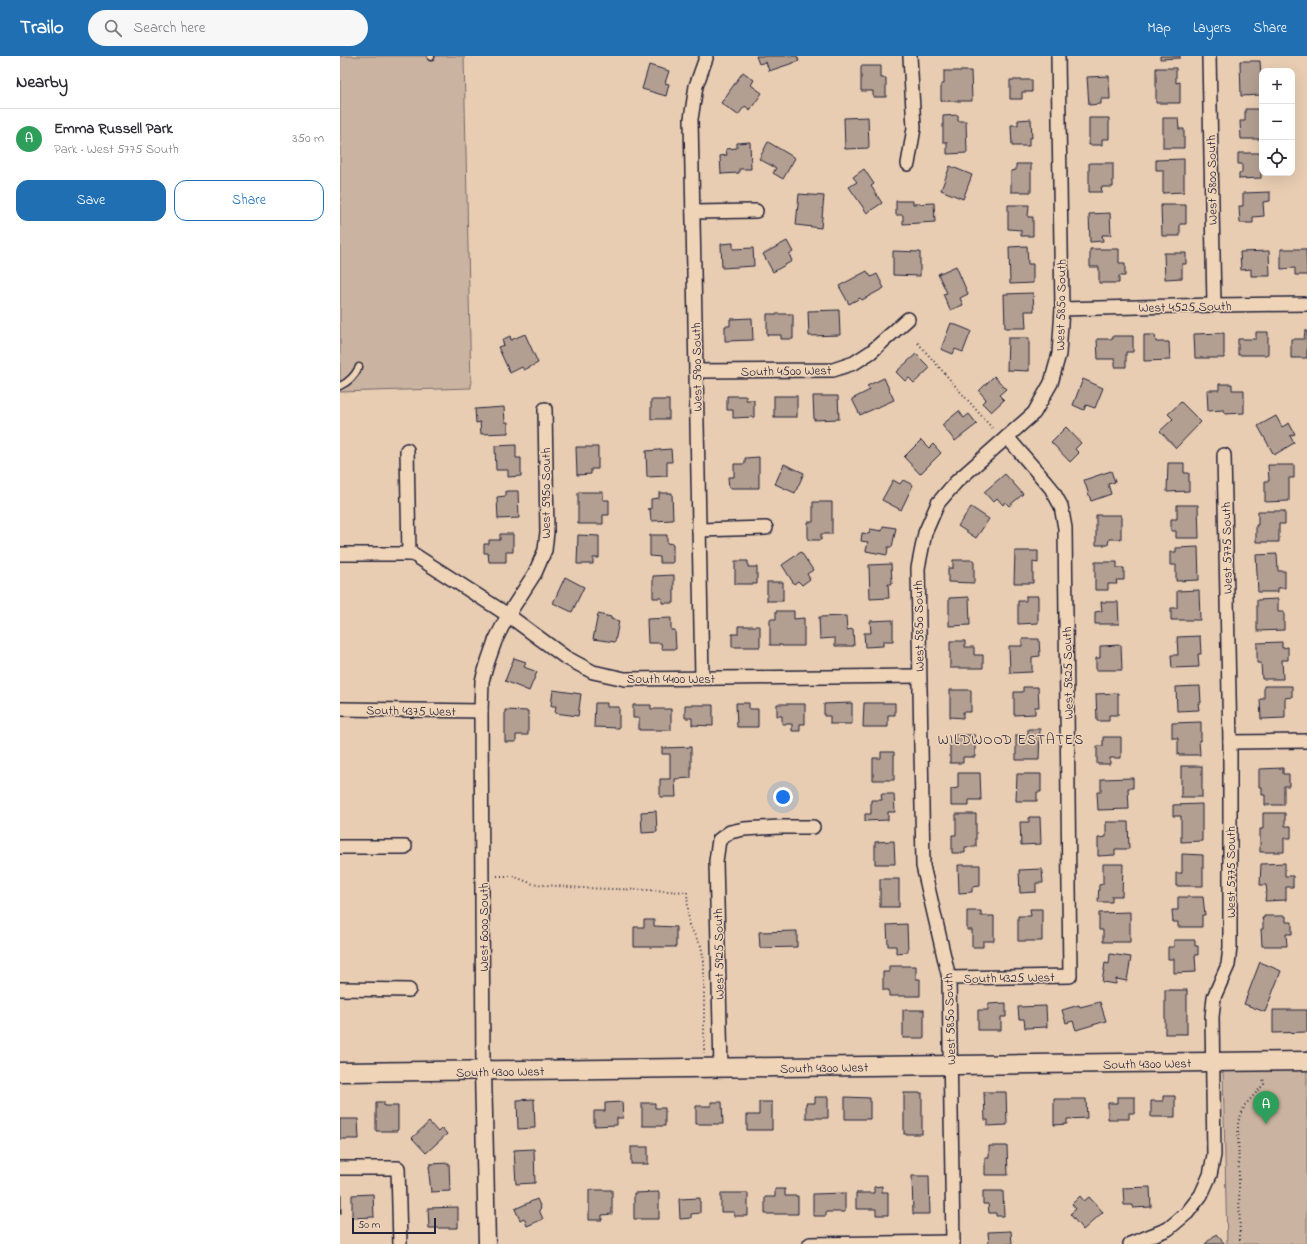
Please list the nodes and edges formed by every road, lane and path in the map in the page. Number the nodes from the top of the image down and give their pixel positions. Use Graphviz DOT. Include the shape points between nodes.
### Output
graph roads {
  1 [pos="910,56"];
  2 [pos="1058,56"];
  3 [pos="1209,56"];
  4 [pos="706,57"];
  5 [pos="908,164"];
  6 [pos="756,211"];
  7 [pos="693,212"];
  8 [pos="1214,304"];
  9 [pos="1307,304"];
  10 [pos="1062,309"];
  11 [pos="908,319"];
  12 [pos="918,343"];
  13 [pos="359,367"];
  14 [pos="696,371"];
  15 [pos="340,386"];
  16 [pos="545,409"];
  17 [pos="992,428"];
  18 [pos="1007,437"];
  19 [pos="407,450"];
  20 [pos="1224,455"];
  21 [pos="766,528"];
  22 [pos="699,530"];
  23 [pos="340,554"];
  24 [pos="409,554"];
  25 [pos="508,615"];
  26 [pos="919,676"];
  27 [pos="702,678"];
  28 [pos="340,708"];
  29 [pos="481,711"];
  30 [pos="1307,741"];
  31 [pos="1230,742"];
  32 [pos="813,827"];
  33 [pos="405,847"];
  34 [pos="340,848"];
  35 [pos="497,876"];
  36 [pos="1070,976"];
  37 [pos="949,978"];
  38 [pos="340,989"];
  39 [pos="409,990"];
  40 [pos="1307,1061"];
  41 [pos="1213,1062"];
  42 [pos="951,1065"];
  43 [pos="712,1068"];
  44 [pos="483,1071"];
  45 [pos="340,1072"];
  46 [pos="1263,1077"];
  47 [pos="340,1168"];
  48 [pos="953,1243"];
  49 [pos="400,1244"];
  50 [pos="487,1244"];
  51 [pos="810,1244"];
  52 [pos="830,1244"];
  53 [pos="1130,1244"];
  54 [pos="1240,1244"];
  1 -- 5 [label="street" via="914,128"];
  2 -- 10 [label="street, West 5850 South"];
  3 -- 8 [label="street, West 5800 South"];
  4 -- 7 [label="street, West 5900 South" via="696,86 691,119"];
  6 -- 7 [label="street"];
  7 -- 14 [label="street, West 5900 South"];
  8 -- 9 [label="street, West 4525 South"];
  8 -- 10 [label="street, West 4525 South"];
  10 -- 18 [label="street, West 5850 South" via="1060,354 1051,382 1034,413"];
  11 -- 14 [label="street, South 4500 West" via="871,352 854,363 833,370"];
  12 -- 17 [label="path"];
  13 -- 15 [label="lane" via="355,375"];
  14 -- 22 [label="street, West 5900 South"];
  16 -- 25 [label="street, West 5950 South" via="545,550 535,573"];
  18 -- 26 [label="street, West 5850 South" via="956,482 938,503 925,533 918,568"];
  18 -- 36 [label="street, West 5825 South" via="1051,488 1061,506 1065,528"];
  19 -- 24 [label="street"];
  20 -- 31 [label="street, West 5775 South"];
  21 -- 22 [label="street"];
  22 -- 27 [label="street, West 5900 South"];
  23 -- 24 [label="street, South 4400 West"];
  24 -- 25 [label="street, South 4400 West" via="413,554"];
  25 -- 27 [label="street, South 4400 West" via="565,657 592,672 625,679"];
  25 -- 29 [label="street, West 6000 South" via="495,641 482,681"];
  26 -- 27 [label="street, South 4400 West"];
  26 -- 37 [label="street, West 5850 South" via="923,866"];
  28 -- 29 [label="street, South 4375 West"];
  29 -- 44 [label="street, West 6000 South"];
  30 -- 31 [label="street"];
  31 -- 41 [label="street, West 5775 South" via="1230,947 1228,965 1214,997"];
  32 -- 43 [label="street, West 5925 South" via="744,829 730,832 719,840 716,861"];
  33 -- 34 [label="street"];
  35 -- 43 [label="path" via="513,876 541,885 686,892 689,925 701,946 704,960"];
  36 -- 37 [label="street, South 4325 West"];
  37 -- 42 [label="street, West 5850 South"];
  38 -- 39 [label="street"];
  40 -- 41 [label="main road, South 4300 West"];
  41 -- 42 [label="main road, South 4300 West"];
  41 -- 53 [label="street, West 5775 South" via="1214,1155 1210,1175 1201,1195 1187,1213 1168,1229"];
  42 -- 43 [label="main road, South 4300 West"];
  42 -- 48 [label="street, West 5850 South"];
  43 -- 44 [label="main road, South 4300 West"];
  44 -- 45 [label="main road, South 4300 West"];
  44 -- 50 [label="street, West 6000 South"];
  46 -- 54 [label="path" via="1264,1084 1245,1105 1238,1122"];
  47 -- 49 [label="street" via="398,1168"];
  48 -- 52 [label="street"];
  51 -- 52 [label="street"];
}
